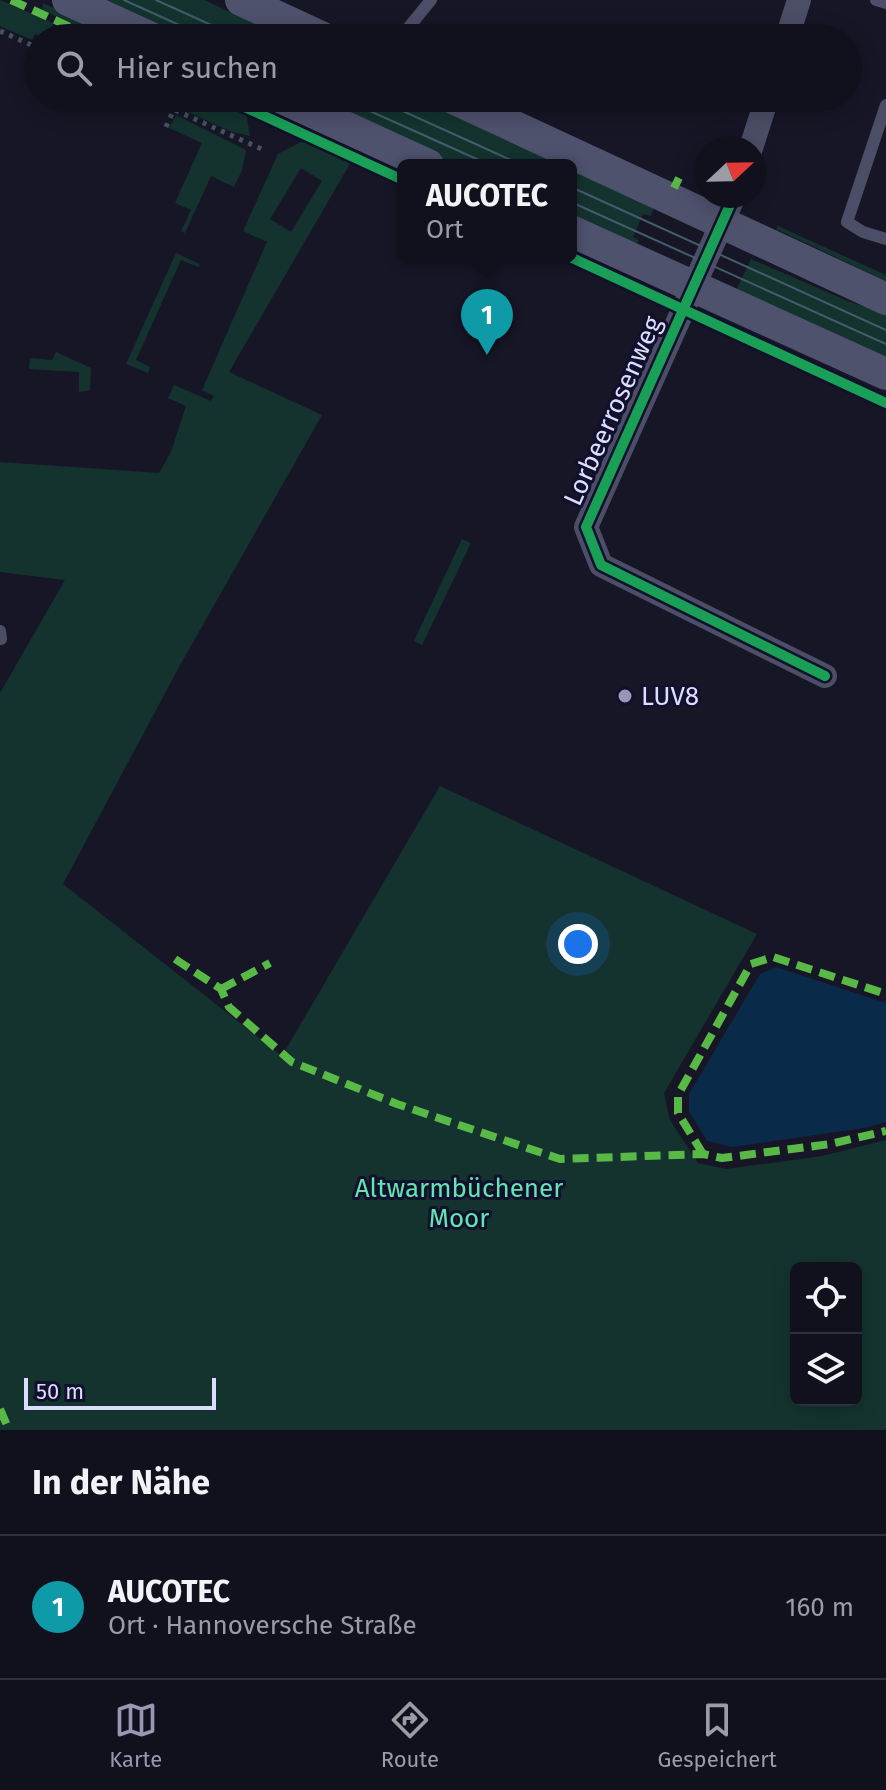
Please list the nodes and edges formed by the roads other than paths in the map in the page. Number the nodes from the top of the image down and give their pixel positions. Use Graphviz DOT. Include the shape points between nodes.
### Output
graph roads {
  1 [pos="241,0"];
  2 [pos="431,0"];
  3 [pos="799,0"];
  4 [pos="876,0"];
  5 [pos="886,3"];
  6 [pos="65,12"];
  7 [pos="105,24"];
  8 [pos="293,24"];
  9 [pos="411,24"];
  10 [pos="791,24"];
  11 [pos="886,105"];
  12 [pos="313,112"];
  13 [pos="487,112"];
  14 [pos="763,112"];
  15 [pos="755,136"];
  16 [pos="415,159"];
  17 [pos="727,210"];
  18 [pos="577,234"];
  19 [pos="886,239"];
  20 [pos="691,288"];
  21 [pos="886,299"];
  22 [pos="886,374"];
  23 [pos="825,676"];
  1 -- 8 [label="main road"];
  2 -- 9 [label="lane"];
  3 -- 10 [label="street"];
  4 -- 5 [label="lane"];
  6 -- 7 [label="main road"];
  11 -- 19 [label="lane" via="847,222"];
  12 -- 16 [label="main road"];
  13 -- 17 [label="main road"];
  14 -- 15 [label="street"];
  17 -- 20 [label="street, Lorbeerrosenweg"];
  17 -- 21 [label="main road"];
  18 -- 20 [label="main road"];
  20 -- 22 [label="main road"];
  20 -- 23 [label="street, Lorbeerrosenweg" via="586,527 601,565"];
}
